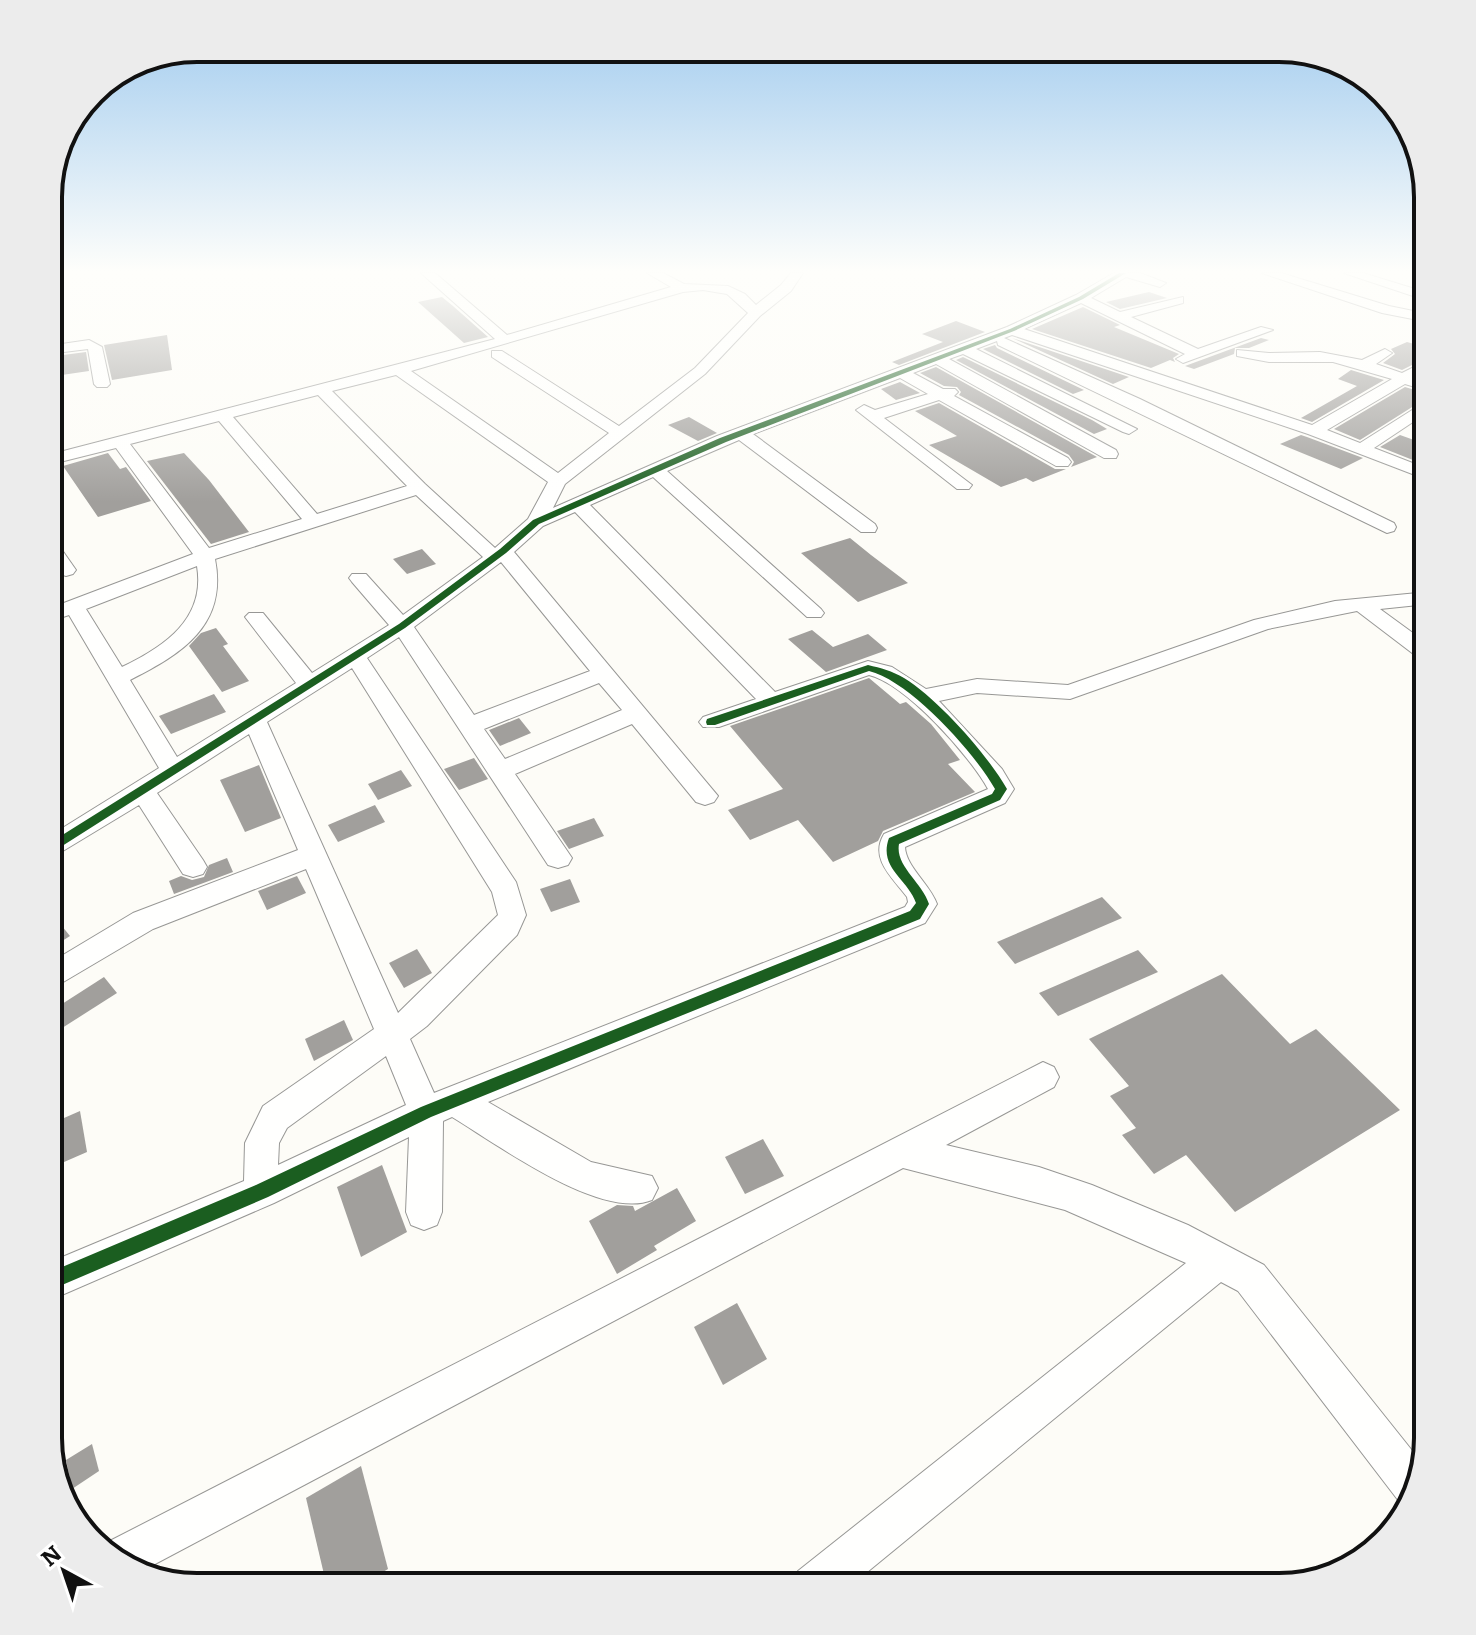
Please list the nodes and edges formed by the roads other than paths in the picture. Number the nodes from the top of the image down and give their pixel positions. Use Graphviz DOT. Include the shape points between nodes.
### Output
graph roads {
  1 [pos="95,349"];
  2 [pos="496,349"];
  3 [pos="504,349"];
  4 [pos="721,349"];
  5 [pos="959,349"];
  6 [pos="966,349"];
  7 [pos="1020,349"];
  8 [pos="1072,349"];
  9 [pos="1187,349"];
  10 [pos="1211,349"];
  11 [pos="1242,353"];
  12 [pos="1385,353"];
  13 [pos="1197,354"];
  14 [pos="936,358"];
  15 [pos="1048,362"];
  16 [pos="1364,365"];
  17 [pos="399,370"];
  18 [pos="900,372"];
  19 [pos="1414,372"];
  20 [pos="1014,373"];
  21 [pos="1146,373"];
  22 [pos="1404,378"];
  23 [pos="1414,381"];
  24 [pos="981,383"];
  25 [pos="102,384"];
  26 [pos="1179,384"];
  27 [pos="323,391"];
  28 [pos="841,395"];
  29 [pos="941,395"];
  30 [pos="1131,401"];
  31 [pos="1081,406"];
  32 [pos="1414,414"];
  33 [pos="223,416"];
  34 [pos="873,416"];
  35 [pos="1129,429"];
  36 [pos="1314,431"];
  37 [pos="618,432"];
  38 [pos="741,433"];
  39 [pos="120,442"];
  40 [pos="1362,449"];
  41 [pos="1110,454"];
  42 [pos="62,456"];
  43 [pos="1062,462"];
  44 [pos="1414,463"];
  45 [pos="655,470"];
  46 [pos="558,481"];
  47 [pos="963,485"];
  48 [pos="419,488"];
  49 [pos="579,505"];
  50 [pos="314,522"];
  51 [pos="536,522"];
  52 [pos="1387,527"];
  53 [pos="868,528"];
  54 [pos="499,554"];
  55 [pos="205,556"];
  56 [pos="62,564"];
  57 [pos="66,570"];
  58 [pos="359,578"];
  59 [pos="1414,600"];
  60 [pos="1363,606"];
  61 [pos="75,607"];
  62 [pos="62,611"];
  63 [pos="814,613"];
  64 [pos="256,617"];
  65 [pos="402,626"];
  66 [pos="1414,644"];
  67 [pos="356,657"];
  68 [pos="604,673"];
  69 [pos="119,677"];
  70 [pos="309,684"];
  71 [pos="922,697"];
  72 [pos="772,702"];
  73 [pos="636,713"];
  74 [pos="254,719"];
  75 [pos="711,722"];
  76 [pos="469,726"];
  77 [pos="172,770"];
  78 [pos="500,771"];
  79 [pos="142,790"];
  80 [pos="705,796"];
  81 [pos="62,841"];
  82 [pos="314,855"];
  83 [pos="558,858"];
  84 [pos="193,867"];
  85 [pos="62,970"];
  86 [pos="392,1034"];
  87 [pos="1043,1077"];
  88 [pos="440,1106"];
  89 [pos="902,1151"];
  90 [pos="640,1188"];
  91 [pos="262,1191"];
  92 [pos="424,1212"];
  93 [pos="1219,1260"];
  94 [pos="62,1276"];
  95 [pos="1407,1478"];
  96 [pos="129,1554"];
  97 [pos="831,1573"];
  1 -- 25 [label="street"];
  2 -- 17 [label="street"];
  3 -- 37 [label="street"];
  4 -- 37 [label="street"];
  5 -- 14 [label="street"];
  6 -- 20 [label="street"];
  7 -- 15 [label="street"];
  8 -- 21 [label="street"];
  9 -- 13 [label="street"];
  10 -- 13 [label="street"];
  11 -- 16 [label="street" via="1339,358"];
  12 -- 16 [label="street"];
  13 -- 21 [label="street"];
  14 -- 18 [label="street"];
  14 -- 24 [label="street"];
  15 -- 20 [label="street"];
  15 -- 30 [label="street"];
  16 -- 22 [label="street"];
  17 -- 27 [label="street"];
  17 -- 46 [label="street"];
  18 -- 28 [label="street"];
  18 -- 29 [label="street"];
  19 -- 22 [label="street"];
  20 -- 24 [label="street"];
  20 -- 31 [label="street"];
  21 -- 26 [label="street"];
  22 -- 23 [label="street"];
  22 -- 36 [label="street"];
  24 -- 29 [label="street"];
  24 -- 41 [label="street"];
  26 -- 30 [label="street"];
  26 -- 36 [label="street"];
  27 -- 33 [label="street"];
  27 -- 48 [label="street"];
  28 -- 34 [label="street"];
  28 -- 38 [label="street"];
  29 -- 34 [label="street"];
  29 -- 43 [label="street"];
  30 -- 31 [label="street"];
  30 -- 52 [label="street"];
  31 -- 35 [label="street"];
  32 -- 40 [label="street"];
  33 -- 39 [label="street"];
  33 -- 50 [label="street"];
  34 -- 47 [label="street"];
  36 -- 40 [label="street"];
  37 -- 46 [label="street"];
  38 -- 45 [label="street"];
  38 -- 53 [label="street"];
  39 -- 42 [label="street"];
  39 -- 55 [label="street"];
  40 -- 44 [label="street"];
  45 -- 49 [label="street"];
  45 -- 63 [label="street"];
  46 -- 51 [label="street"];
  48 -- 50 [label="street"];
  48 -- 54 [label="street"];
  49 -- 51 [label="street"];
  49 -- 72 [label="street"];
  50 -- 55 [label="street"];
  51 -- 54 [label="street"];
  54 -- 65 [label="street"];
  54 -- 68 [label="street"];
  55 -- 61 [label="street"];
  55 -- 69 [label="street" via="210,583 198,620 164,655"];
  56 -- 57 [label="street"];
  58 -- 65 [label="street"];
  59 -- 60 [label="street"];
  60 -- 66 [label="street"];
  60 -- 71 [label="street" via="1315,610 1261,624 1070,692 977,686"];
  61 -- 62 [label="street"];
  61 -- 69 [label="street"];
  64 -- 70 [label="street"];
  65 -- 67 [label="street"];
  65 -- 76 [label="street"];
  67 -- 70 [label="street"];
  67 -- 86 [label="street" via="506,890 512,915 507,927"];
  68 -- 73 [label="street"];
  68 -- 76 [label="street"];
  69 -- 77 [label="street"];
  70 -- 74 [label="street"];
  71 -- 72 [label="street" via="885,671 868,668"];
  71 -- 88 [label="street" via="1001,789 996,797 893,841 893,861 921,893 923,904 915,915"];
  72 -- 75 [label="street"];
  73 -- 78 [label="street"];
  73 -- 80 [label="street"];
  74 -- 77 [label="street"];
  74 -- 82 [label="street"];
  76 -- 78 [label="street"];
  77 -- 79 [label="street"];
  78 -- 83 [label="street"];
  79 -- 81 [label="street"];
  79 -- 84 [label="street"];
  82 -- 85 [label="street" via="143,921"];
  82 -- 86 [label="street"];
  86 -- 88 [label="street"];
  86 -- 91 [label="street" via="265,1127"];
  87 -- 89 [label="street"];
  88 -- 90 [label="street" via="586,1178"];
  88 -- 91 [label="street"];
  88 -- 92 [label="street"];
  89 -- 93 [label="street" via="1038,1184"];
  89 -- 96 [label="street"];
  91 -- 94 [label="street"];
  93 -- 95 [label="street" via="1251,1278"];
  93 -- 97 [label="street"];
}
